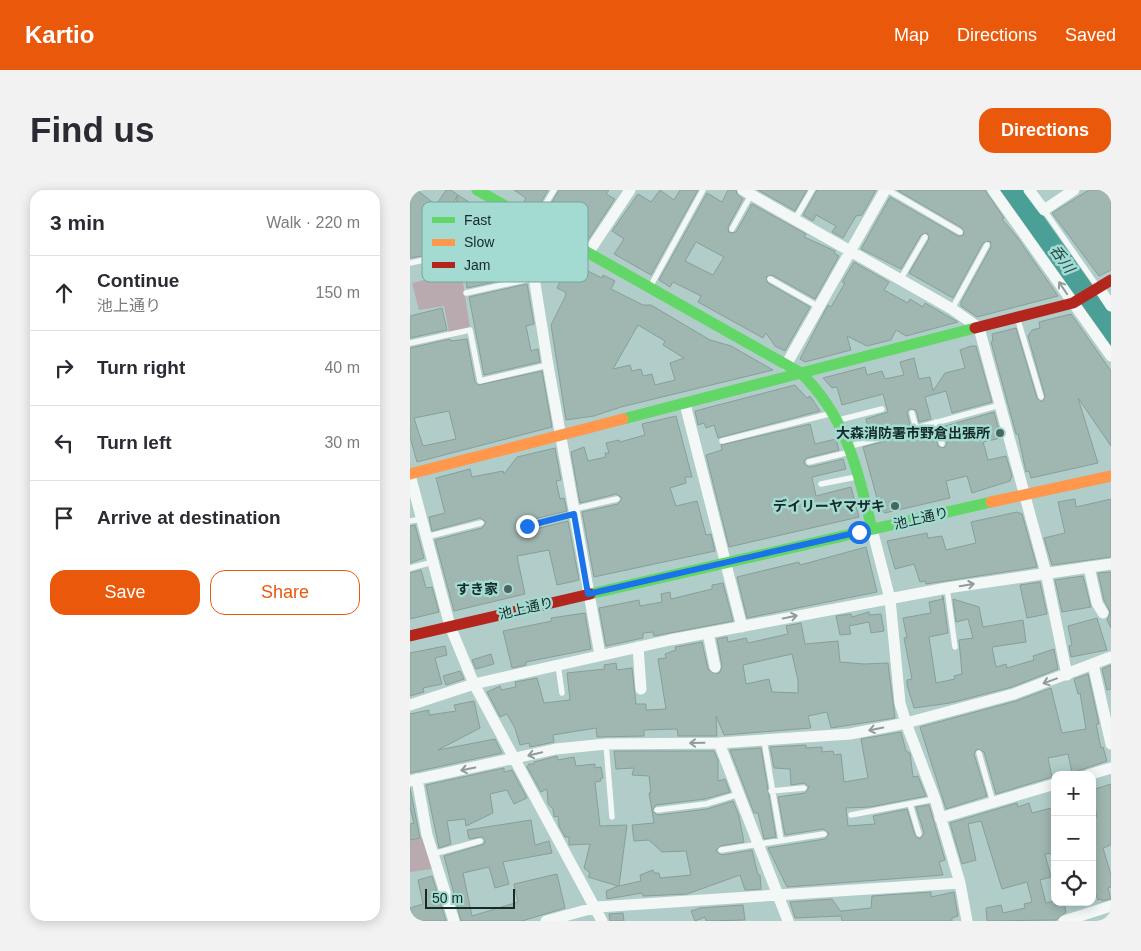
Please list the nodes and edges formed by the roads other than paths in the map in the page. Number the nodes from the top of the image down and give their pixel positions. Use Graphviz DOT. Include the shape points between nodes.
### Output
graph roads {
  1 [pos="477,190"];
  2 [pos="554,190"];
  3 [pos="630,190"];
  4 [pos="704,190"];
  5 [pos="812,190"];
  6 [pos="886,190"];
  7 [pos="993,190"];
  8 [pos="1029,190"];
  9 [pos="1074,190"];
  10 [pos="747,192"];
  11 [pos="500,202"];
  12 [pos="547,202"];
  13 [pos="1044,210"];
  14 [pos="794,221"];
  15 [pos="732,230"];
  16 [pos="960,232"];
  17 [pos="924,237"];
  18 [pos="987,245"];
  19 [pos="588,253"];
  20 [pos="850,253"];
  21 [pos="588,256"];
  22 [pos="770,279"];
  23 [pos="900,280"];
  24 [pos="1111,280"];
  25 [pos="516,282"];
  26 [pos="535,282"];
  27 [pos="650,287"];
  28 [pos="1098,288"];
  29 [pos="466,293"];
  30 [pos="1075,302"];
  31 [pos="1111,306"];
  32 [pos="819,307"];
  33 [pos="952,309"];
  34 [pos="1017,318"];
  35 [pos="979,328"];
  36 [pos="410,344"];
  37 [pos="1111,356"];
  38 [pos="548,365"];
  39 [pos="786,365"];
  40 [pos="801,373"];
  41 [pos="1041,397"];
  42 [pos="685,404"];
  43 [pos="1000,405"];
  44 [pos="882,409"];
  45 [pos="912,413"];
  46 [pos="837,416"];
  47 [pos="936,422"];
  48 [pos="916,428"];
  49 [pos="561,435"];
  50 [pos="722,441"];
  51 [pos="942,444"];
  52 [pos="851,449"];
  53 [pos="809,462"];
  54 [pos="410,475"];
  55 [pos="858,476"];
  56 [pos="1111,476"];
  57 [pos="821,484"];
  58 [pos="1024,494"];
  59 [pos="617,499"];
  60 [pos="574,512"];
  61 [pos="416,520"];
  62 [pos="481,523"];
  63 [pos="527,526"];
  64 [pos="872,529"];
  65 [pos="426,537"];
  66 [pos="433,562"];
  67 [pos="726,562"];
  68 [pos="1111,564"];
  69 [pos="410,568"];
  70 [pos="1089,568"];
  71 [pos="1046,573"];
  72 [pos="948,588"];
  73 [pos="588,594"];
  74 [pos="890,599"];
  75 [pos="1103,613"];
  76 [pos="450,626"];
  77 [pos="742,627"];
  78 [pos="708,633"];
  79 [pos="410,636"];
  80 [pos="638,647"];
  81 [pos="955,648"];
  82 [pos="600,655"];
  83 [pos="1111,657"];
  84 [pos="558,664"];
  85 [pos="1093,664"];
  86 [pos="715,667"];
  87 [pos="1067,675"];
  88 [pos="474,684"];
  89 [pos="641,689"];
  90 [pos="562,693"];
  91 [pos="410,705"];
  92 [pos="906,723"];
  93 [pos="764,740"];
  94 [pos="719,743"];
  95 [pos="606,744"];
  96 [pos="1111,744"];
  97 [pos="979,753"];
  98 [pos="515,760"];
  99 [pos="1111,768"];
  100 [pos="1096,773"];
  101 [pos="414,780"];
  102 [pos="1051,785"];
  103 [pos="804,788"];
  104 [pos="771,791"];
  105 [pos="739,794"];
  106 [pos="935,799"];
  107 [pos="994,802"];
  108 [pos="910,804"];
  109 [pos="657,810"];
  110 [pos="851,815"];
  111 [pos="612,816"];
  112 [pos="940,818"];
  113 [pos="824,834"];
  114 [pos="919,834"];
  115 [pos="781,840"];
  116 [pos="480,841"];
  117 [pos="758,843"];
  118 [pos="721,850"];
  119 [pos="433,854"];
  120 [pos="960,875"];
  121 [pos="778,894"];
  122 [pos="1111,906"];
  123 [pos="594,908"];
  124 [pos="454,921"];
  125 [pos="546,921"];
  126 [pos="602,921"];
  127 [pos="788,921"];
  128 [pos="968,921"];
  129 [pos="1064,921"];
  1 -- 11 [label="street"];
  2 -- 12 [label="lane"];
  3 -- 19 [label="street"];
  4 -- 27 [label="lane"];
  5 -- 14 [label="lane"];
  6 -- 16 [label="lane"];
  6 -- 20 [label="street"];
  30 -- 7 [label="street, one-way"];
  8 -- 13 [label="street"];
  9 -- 13 [label="street"];
  10 -- 14 [label="street"];
  10 -- 15 [label="lane"];
  13 -- 28 [label="lane"];
  14 -- 20 [label="street"];
  17 -- 23 [label="lane"];
  18 -- 33 [label="lane"];
  20 -- 23 [label="street"];
  20 -- 32 [label="street"];
  21 -- 27 [label="street"];
  22 -- 32 [label="lane"];
  23 -- 33 [label="street"];
  24 -- 28 [label="street"];
  25 -- 29 [label="lane"];
  26 -- 38 [label="street"];
  27 -- 39 [label="street"];
  28 -- 30 [label="street"];
  28 -- 31 [label="street"];
  30 -- 34 [label="street"];
  30 -- 37 [label="street"];
  32 -- 39 [label="street"];
  33 -- 35 [label="street"];
  34 -- 35 [label="street"];
  34 -- 41 [label="lane"];
  35 -- 40 [label="street" via="925,346"];
  35 -- 43 [label="street"];
  36 -- 38 [label="lane" via="470,330 480,381"];
  38 -- 49 [label="street"];
  39 -- 40 [label="street"];
  40 -- 42 [label="street"];
  40 -- 46 [label="street" via="816,385"];
  42 -- 49 [label="street"];
  42 -- 67 [label="street"];
  43 -- 47 [label="lane"];
  43 -- 58 [label="street"];
  44 -- 46 [label="lane"];
  45 -- 48 [label="lane"];
  46 -- 50 [label="lane"];
  46 -- 52 [label="street"];
  47 -- 48 [label="lane"];
  47 -- 51 [label="lane"];
  48 -- 52 [label="lane"];
  49 -- 54 [label="street"];
  49 -- 60 [label="street"];
  52 -- 53 [label="lane"];
  52 -- 55 [label="street"];
  54 -- 61 [label="street"];
  55 -- 57 [label="lane"];
  55 -- 64 [label="street"];
  56 -- 58 [label="street, 池上通り"];
  58 -- 64 [label="street, 池上通り"];
  58 -- 71 [label="street"];
  59 -- 60 [label="lane"];
  60 -- 63 [label="lane"];
  60 -- 73 [label="street"];
  61 -- 65 [label="street"];
  62 -- 65 [label="lane"];
  64 -- 67 [label="street, 池上通り"];
  64 -- 74 [label="street"];
  65 -- 66 [label="street"];
  66 -- 69 [label="lane"];
  66 -- 76 [label="street"];
  67 -- 73 [label="street, 池上通り"];
  67 -- 77 [label="street"];
  68 -- 70 [label="street"];
  70 -- 71 [label="street"];
  70 -- 75 [label="street"];
  72 -- 71 [label="street, one-way"];
  71 -- 87 [label="street"];
  72 -- 74 [label="street"];
  72 -- 81 [label="lane"];
  73 -- 76 [label="street, 池上通り"];
  73 -- 82 [label="street"];
  77 -- 74 [label="street, one-way"];
  74 -- 92 [label="street" via="900,703"];
  76 -- 79 [label="street, 池上通り"];
  76 -- 88 [label="street"];
  77 -- 78 [label="street"];
  78 -- 80 [label="street"];
  78 -- 86 [label="street"];
  80 -- 82 [label="street"];
  80 -- 89 [label="street"];
  82 -- 84 [label="street"];
  83 -- 85 [label="street"];
  84 -- 88 [label="street"];
  84 -- 90 [label="lane"];
  85 -- 87 [label="street"];
  85 -- 96 [label="street"];
  87 -- 92 [label="street, one-way" via="1014,694"];
  88 -- 91 [label="street"];
  88 -- 98 [label="street"];
  92 -- 93 [label="street, one-way" via="850,734"];
  92 -- 106 [label="street"];
  93 -- 94 [label="street"];
  93 -- 104 [label="lane"];
  94 -- 95 [label="street, one-way"];
  94 -- 105 [label="street"];
  95 -- 98 [label="street, one-way" via="556,749"];
  95 -- 111 [label="lane"];
  97 -- 107 [label="lane"];
  98 -- 101 [label="street, one-way"];
  98 -- 123 [label="street"];
  99 -- 100 [label="street"];
  101 -- 119 [label="street"];
  102 -- 107 [label="street"];
  103 -- 104 [label="lane"];
  104 -- 115 [label="lane"];
  105 -- 109 [label="lane" via="706,804"];
  105 -- 117 [label="street"];
  106 -- 108 [label="lane"];
  106 -- 112 [label="street"];
  107 -- 112 [label="street"];
  108 -- 110 [label="lane"];
  108 -- 114 [label="lane"];
  112 -- 120 [label="street"];
  113 -- 115 [label="lane"];
  115 -- 117 [label="lane"];
  116 -- 119 [label="lane"];
  117 -- 118 [label="lane"];
  117 -- 121 [label="street"];
  119 -- 124 [label="street"];
  120 -- 121 [label="street"];
  120 -- 128 [label="street"];
  121 -- 123 [label="street"];
  121 -- 127 [label="street"];
  122 -- 129 [label="street"];
  123 -- 125 [label="street"];
  123 -- 126 [label="street"];
}
